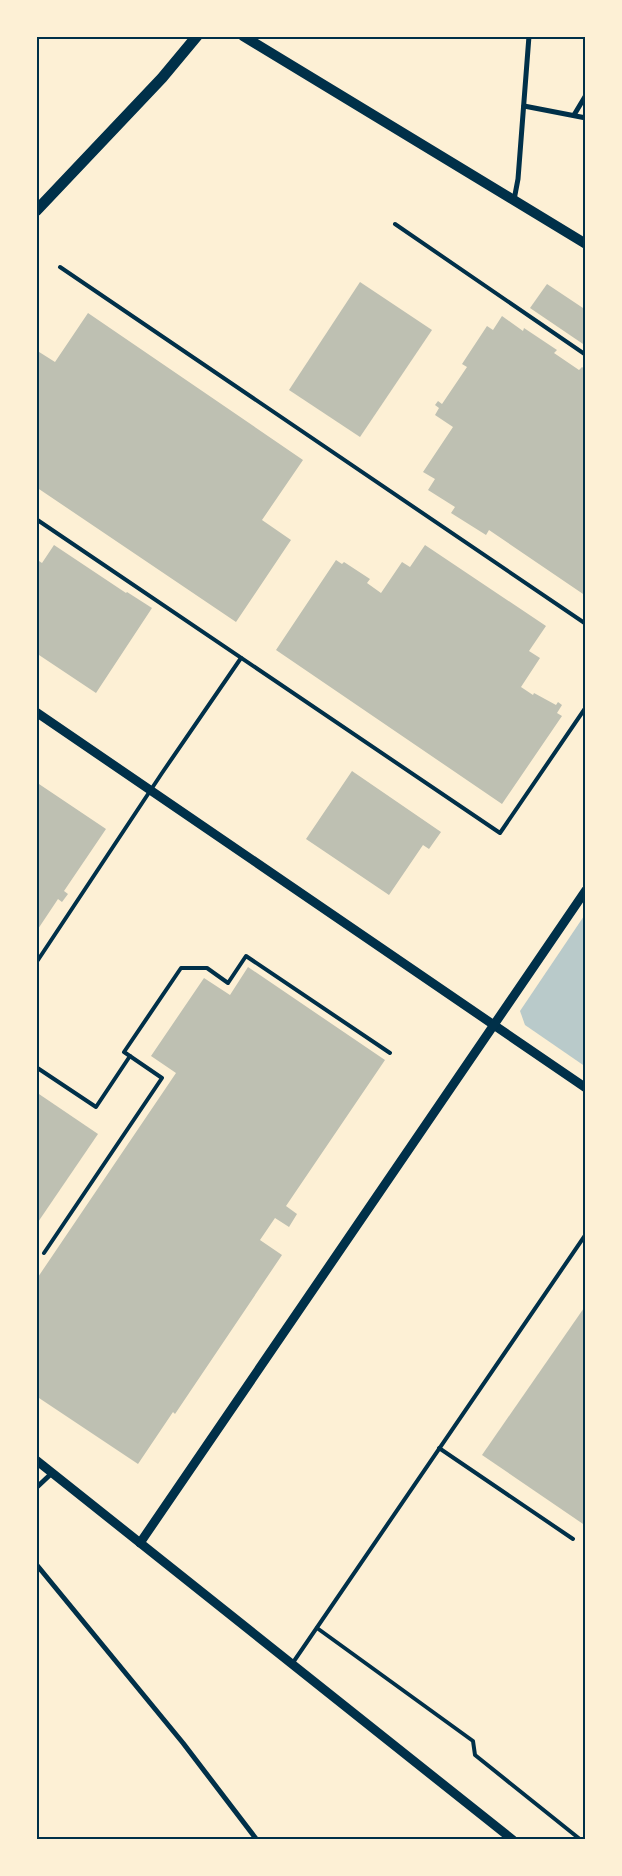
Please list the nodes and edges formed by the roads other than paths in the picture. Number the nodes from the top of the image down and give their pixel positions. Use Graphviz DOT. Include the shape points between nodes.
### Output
graph roads {
  1 [pos="197,36"];
  2 [pos="243,36"];
  3 [pos="529,36"];
  4 [pos="586,95"];
  5 [pos="524,106"];
  6 [pos="574,115"];
  7 [pos="586,118"];
  8 [pos="514,200"];
  9 [pos="36,211"];
  10 [pos="395,224"];
  11 [pos="586,244"];
  12 [pos="60,268"];
  13 [pos="586,355"];
  14 [pos="36,519"];
  15 [pos="586,624"];
  16 [pos="241,658"];
  17 [pos="586,707"];
  18 [pos="36,712"];
  19 [pos="151,790"];
  20 [pos="586,890"];
  21 [pos="36,963"];
  22 [pos="494,1025"];
  23 [pos="390,1053"];
  24 [pos="130,1056"];
  25 [pos="36,1067"];
  26 [pos="586,1088"];
  27 [pos="586,1234"];
  28 [pos="44,1254"];
  29 [pos="439,1448"];
  30 [pos="36,1460"];
  31 [pos="52,1473"];
  32 [pos="36,1488"];
  33 [pos="574,1539"];
  34 [pos="140,1543"];
  35 [pos="36,1564"];
  36 [pos="317,1628"];
  37 [pos="292,1664"];
  38 [pos="257,1840"];
  39 [pos="513,1840"];
  40 [pos="581,1840"];
  1 -- 9 [label="main road" via="162,78"];
  2 -- 8 [label="main road"];
  3 -- 5 [label="street"];
  4 -- 6 [label="street"];
  5 -- 6 [label="street"];
  5 -- 8 [label="street"];
  6 -- 7 [label="street"];
  8 -- 11 [label="main road"];
  10 -- 13 [label="lane"];
  12 -- 15 [label="lane"];
  14 -- 16 [label="lane"];
  16 -- 17 [label="lane" via="500,833"];
  16 -- 19 [label="lane"];
  18 -- 19 [label="street"];
  19 -- 21 [label="lane"];
  19 -- 22 [label="street"];
  20 -- 22 [label="street"];
  22 -- 26 [label="street"];
  22 -- 34 [label="street"];
  23 -- 24 [label="lane" via="246,956 228,983 207,968 181,968 124,1052"];
  24 -- 25 [label="lane" via="96,1107"];
  24 -- 28 [label="lane" via="162,1078"];
  27 -- 29 [label="lane"];
  29 -- 33 [label="lane"];
  29 -- 36 [label="lane"];
  30 -- 31 [label="street"];
  31 -- 32 [label="street"];
  31 -- 34 [label="street"];
  34 -- 37 [label="street"];
  35 -- 38 [label="street" via="183,1743"];
  36 -- 37 [label="lane"];
  36 -- 40 [label="lane" via="473,1741 475,1755"];
  37 -- 39 [label="street"];
}
